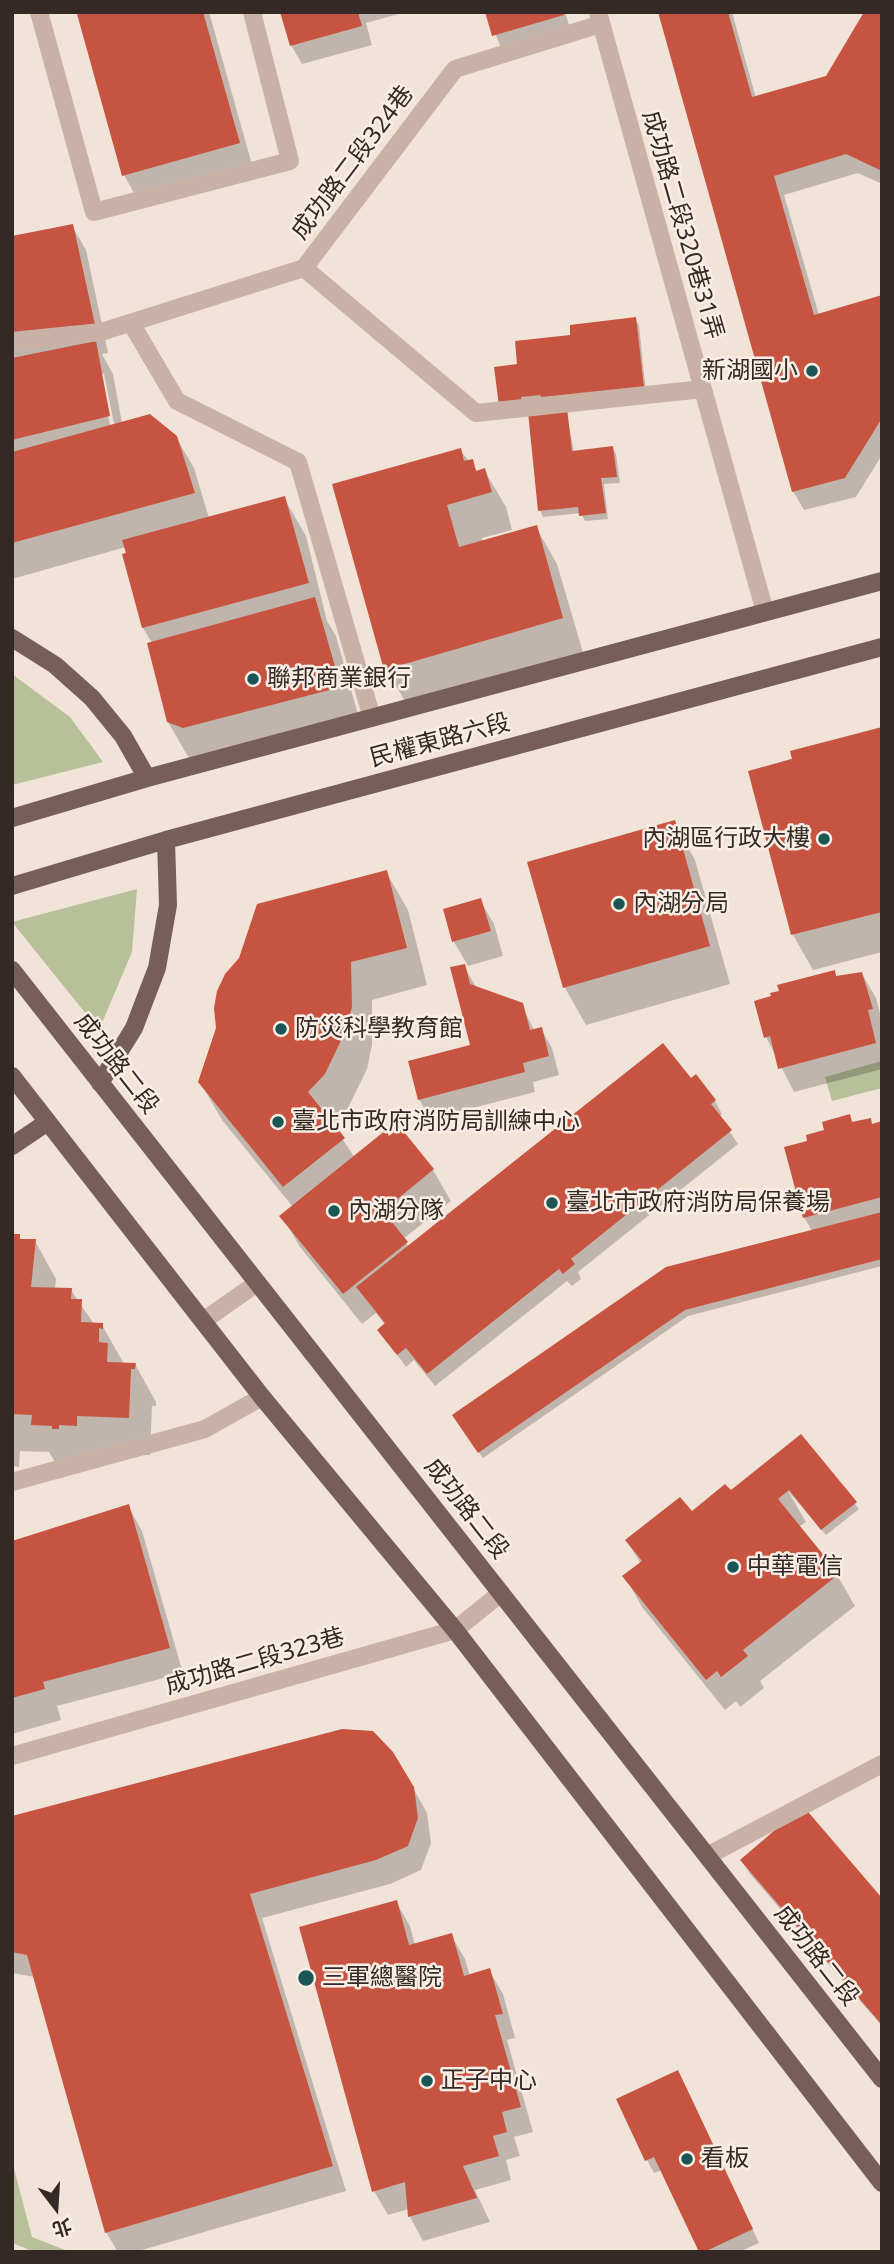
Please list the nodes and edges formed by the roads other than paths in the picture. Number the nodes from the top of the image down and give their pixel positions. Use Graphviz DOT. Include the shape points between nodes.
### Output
graph roads {
  1 [pos="39,12"];
  2 [pos="252,12"];
  3 [pos="599,18"];
  4 [pos="304,268"];
  5 [pos="131,323"];
  6 [pos="12,341"];
  7 [pos="703,389"];
  8 [pos="882,581"];
  9 [pos="765,612"];
  10 [pos="12,638"];
  11 [pos="882,647"];
  12 [pos="372,718"];
  13 [pos="147,778"];
  14 [pos="12,818"];
  15 [pos="166,841"];
  16 [pos="12,886"];
  17 [pos="12,970"];
  18 [pos="12,1076"];
  19 [pos="100,1083"];
  20 [pos="47,1123"];
  21 [pos="12,1146"];
  22 [pos="257,1283"];
  23 [pos="203,1321"];
  24 [pos="262,1397"];
  25 [pos="12,1482"];
  26 [pos="501,1593"];
  27 [pos="455,1630"];
  28 [pos="12,1756"];
  29 [pos="882,1764"];
  30 [pos="708,1856"];
  31 [pos="882,2079"];
  32 [pos="882,2183"];
  1 -- 2 [label="street" via="94,212 290,162"];
  3 -- 4 [label="street, 成功路二段324巷" via="455,69"];
  3 -- 7 [label="street, 成功路二段320巷31弄"];
  4 -- 5 [label="street, 成功路二段324巷"];
  4 -- 7 [label="street" via="476,413"];
  5 -- 6 [label="street, 成功路二段324巷" via="101,332"];
  5 -- 12 [label="street" via="177,401 298,462"];
  7 -- 9 [label="street, 成功路二段320巷31弄"];
  8 -- 9 [label="main road, 民權東路六段"];
  9 -- 12 [label="main road, 民權東路六段"];
  10 -- 13 [label="main road" via="55,665 92,698 123,736"];
  11 -- 15 [label="main road, 民權東路六段"];
  12 -- 13 [label="main road, 民權東路六段"];
  13 -- 14 [label="main road, 民權東路六段"];
  15 -- 16 [label="main road, 民權東路六段"];
  15 -- 19 [label="main road" via="168,905 157,968 134,1028"];
  17 -- 19 [label="main road, 成功路二段"];
  18 -- 20 [label="main road"];
  19 -- 22 [label="main road, 成功路二段"];
  20 -- 21 [label="main road"];
  20 -- 23 [label="main road"];
  22 -- 23 [label="street"];
  22 -- 26 [label="main road, 成功路二段"];
  23 -- 24 [label="main road"];
  24 -- 25 [label="street" via="205,1429"];
  24 -- 27 [label="main road"];
  26 -- 27 [label="street, 成功路二段323巷"];
  26 -- 30 [label="main road, 成功路二段"];
  27 -- 28 [label="street, 成功路二段323巷"];
  27 -- 32 [label="main road"];
  29 -- 30 [label="street"];
  30 -- 31 [label="main road, 成功路二段"];
}
